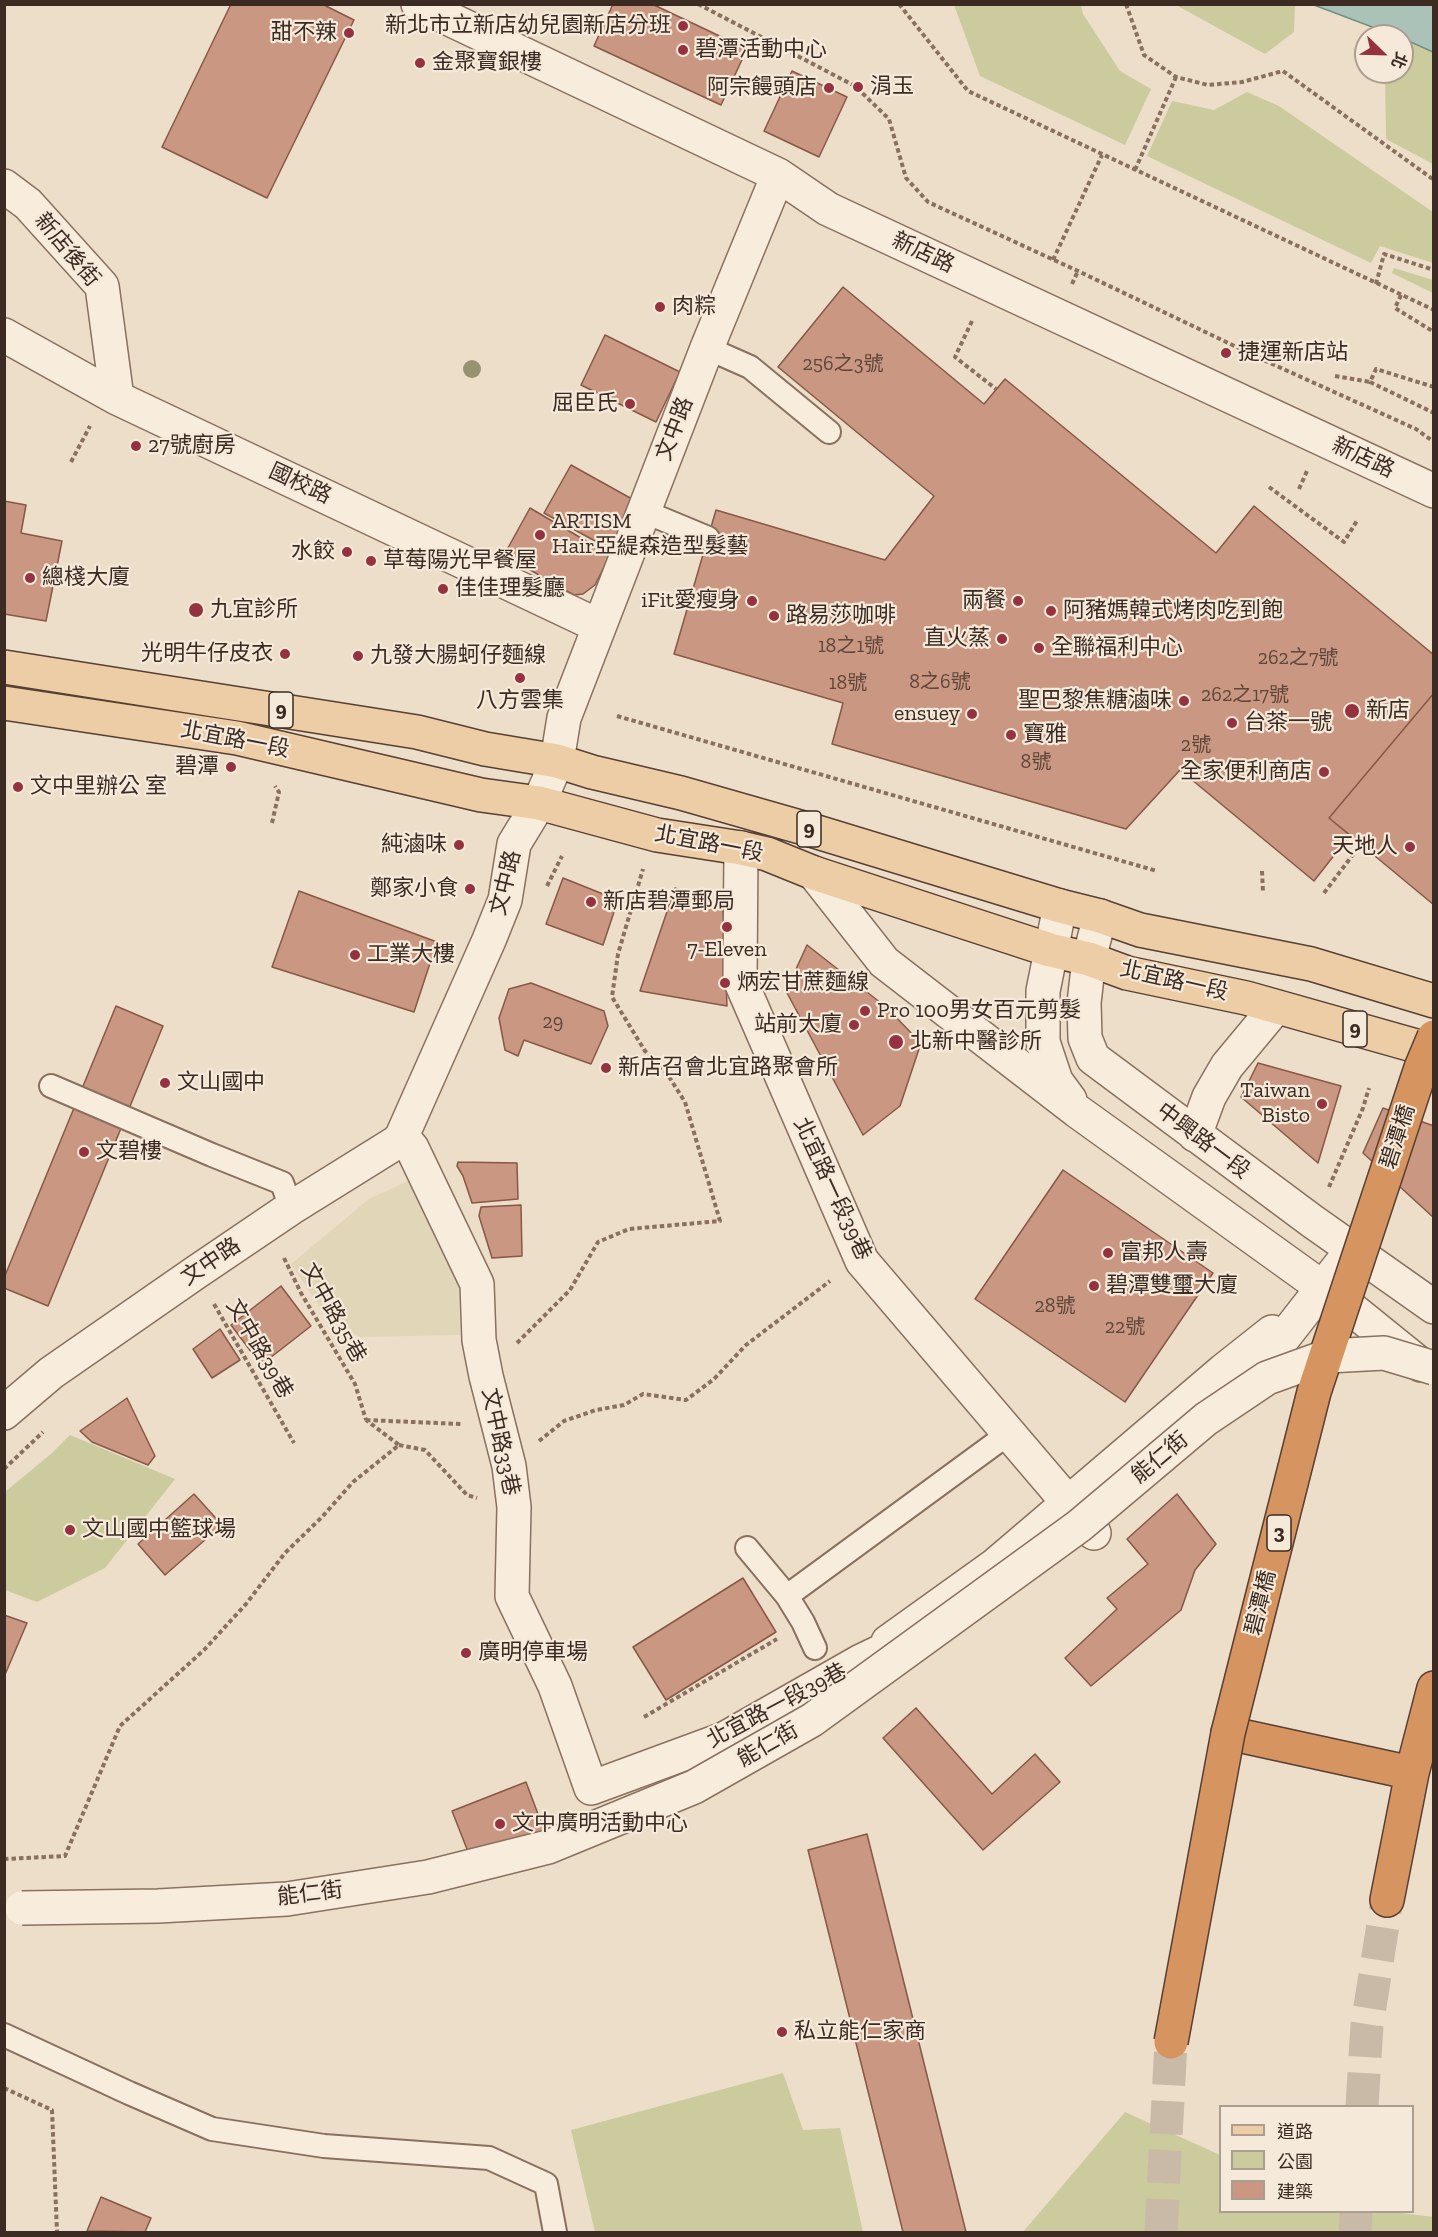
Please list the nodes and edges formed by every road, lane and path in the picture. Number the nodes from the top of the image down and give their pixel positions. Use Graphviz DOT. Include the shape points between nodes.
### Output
graph roads {
  1 [pos="417,4"];
  2 [pos="698,4"];
  3 [pos="898,4"];
  4 [pos="1126,4"];
  5 [pos="1176,77"];
  6 [pos="1102,155"];
  7 [pos="1135,170"];
  8 [pos="778,176"];
  9 [pos="1434,180"];
  10 [pos="4,186"];
  11 [pos="1053,260"];
  12 [pos="1434,270"];
  13 [pos="1376,284"];
  14 [pos="1401,295"];
  15 [pos="1434,310"];
  16 [pos="972,321"];
  17 [pos="1434,332"];
  18 [pos="4,335"];
  19 [pos="707,348"];
  20 [pos="1335,376"];
  21 [pos="1371,382"];
  22 [pos="1434,387"];
  23 [pos="996,389"];
  24 [pos="117,398"];
  25 [pos="1434,413"];
  26 [pos="829,432"];
  27 [pos="1434,442"];
  28 [pos="1269,487"];
  29 [pos="1434,491"];
  30 [pos="643,512"];
  31 [pos="1358,519"];
  32 [pos="708,538"];
  33 [pos="599,626"];
  34 [pos="4,667"];
  35 [pos="4,703"];
  36 [pos="617,716"];
  37 [pos="556,761"];
  38 [pos="539,803"];
  39 [pos="657,835"];
  40 [pos="1361,844"];
  41 [pos="741,848"];
  42 [pos="562,856"];
  43 [pos="556,865"];
  44 [pos="1157,871"];
  45 [pos="1262,871"];
  46 [pos="814,873"];
  47 [pos="1263,892"];
  48 [pos="1324,892"];
  49 [pos="1060,906"];
  50 [pos="1100,916"];
  51 [pos="1050,950"];
  52 [pos="1089,959"];
  53 [pos="1434,1001"];
  54 [pos="1276,1006"];
  55 [pos="1434,1037"];
  56 [pos="1434,1051"];
  57 [pos="51,1086"];
  58 [pos="1077,1111"];
  59 [pos="402,1136"];
  60 [pos="1195,1136"];
  61 [pos="291,1208"];
  62 [pos="264,1226"];
  63 [pos="1352,1250"];
  64 [pos="862,1261"];
  65 [pos="195,1273"];
  66 [pos="1316,1296"];
  67 [pos="1434,1307"];
  68 [pos="1434,1368"];
  69 [pos="1434,1375"];
  70 [pos="486,1376"];
  71 [pos="4,1413"];
  72 [pos="366,1420"];
  73 [pos="1008,1434"];
  74 [pos="294,1443"];
  75 [pos="399,1445"];
  76 [pos="509,1466"];
  77 [pos="1069,1504"];
  78 [pos="1094,1533"];
  79 [pos="514,1536"];
  80 [pos="747,1548"];
  81 [pos="787,1596"];
  82 [pos="803,1622"];
  83 [pos="815,1648"];
  84 [pos="861,1661"];
  85 [pos="1434,1688"];
  86 [pos="644,1718"];
  87 [pos="1228,1733"];
  88 [pos="1412,1773"];
  89 [pos="591,1788"];
  90 [pos="4,1859"];
  91 [pos="1387,1900"];
  92 [pos="13,1907"];
  93 [pos="4,2035"];
  94 [pos="1171,2042"];
  95 [pos="4,2088"];
  96 [pos="57,2232"];
  97 [pos="555,2232"];
  1 -- 8 [label="street, 新店路"];
  2 -- 11 [label="path" via="855,86 890,119 906,178 928,202"];
  3 -- 6 [label="path" via="968,91"];
  4 -- 5 [label="path" via="1144,55"];
  5 -- 7 [label="path"];
  5 -- 9 [label="path" via="1208,85 1242,82 1283,71"];
  6 -- 7 [label="path"];
  6 -- 11 [label="path"];
  7 -- 13 [label="path"];
  8 -- 19 [label="street, 文中路"];
  8 -- 29 [label="street, 新店路" via="828,208"];
  10 -- 24 [label="street, 新店後街" via="28,204 102,286"];
  11 -- 27 [label="path" via="1416,429"];
  12 -- 13 [label="path" via="1384,254"];
  13 -- 14 [label="path"];
  14 -- 15 [label="path"];
  14 -- 17 [label="path" via="1395,308"];
  16 -- 23 [label="path" via="955,357"];
  18 -- 24 [label="street, 國校路"];
  19 -- 26 [label="lane" via="750,367"];
  19 -- 30 [label="street, 文中路"];
  20 -- 21 [label="path"];
  21 -- 22 [label="path" via="1376,369"];
  21 -- 25 [label="path"];
  24 -- 33 [label="street, 國校路"];
  28 -- 31 [label="path" via="1344,542"];
  30 -- 32 [label="lane"];
  30 -- 33 [label="street, 文中路"];
  33 -- 37 [label="street, 文中路" via="564,718"];
  34 -- 37 [label="main road, 北宜路一段 / 9" via="417,732"];
  35 -- 38 [label="main road, 北宜路一段 / 9" via="237,738 482,795"];
  36 -- 44 [label="path"];
  37 -- 38 [label="street, 文中路"];
  37 -- 49 [label="main road, 北宜路一段 / 9" via="681,793"];
  38 -- 39 [label="main road, 北宜路一段 / 9"];
  38 -- 59 [label="street, 文中路" via="514,844 505,900"];
  39 -- 41 [label="main road, 北宜路一段 / 9"];
  39 -- 70 [label="path" via="618,954 612,997 645,1051 666,1072 685,1102 720,1221 629,1229 598,1242 570,1290"];
  40 -- 48 [label="path"];
  41 -- 46 [label="main road, 北宜路一段 / 9"];
  41 -- 64 [label="street, 北宜路一段39巷" via="740,981"];
  42 -- 43 [label="path"];
  45 -- 47 [label="path"];
  46 -- 51 [label="main road, 北宜路一段 / 9"];
  46 -- 58 [label="street" via="884,962"];
  49 -- 50 [label="main road, 北宜路一段 / 9"];
  49 -- 51 [label="street"];
  50 -- 52 [label="street, 中興路一段"];
  50 -- 53 [label="main road, 北宜路一段 / 9" via="1140,930 1311,964"];
  51 -- 52 [label="main road, 北宜路一段 / 9"];
  51 -- 58 [label="street" via="1043,991 1043,1042 1056,1080"];
  52 -- 54 [label="main road, 北宜路一段 / 9" via="1127,973"];
  52 -- 60 [label="street, 中興路一段" via="1084,1032 1093,1058"];
  54 -- 56 [label="main road, 北宜路一段 / 9"];
  54 -- 60 [label="street" via="1227,1066 1209,1097"];
  55 -- 87 [label="highway, 碧潭橋 / 3, bridge" via="1314,1392"];
  57 -- 61 [label="lane" via="282,1183"];
  58 -- 66 [label="street"];
  59 -- 61 [label="street, 文中路"];
  59 -- 70 [label="street, 文中路33巷" via="412,1148 477,1284 479,1340"];
  60 -- 63 [label="street, 中興路一段"];
  61 -- 62 [label="street, 文中路"];
  62 -- 65 [label="street, 文中路"];
  62 -- 72 [label="path, 文中路35巷" via="355,1383"];
  63 -- 66 [label="street, 北宜路一段39巷"];
  63 -- 67 [label="street, 中興路一段"];
  64 -- 73 [label="street, 北宜路一段39巷"];
  64 -- 76 [label="path" via="815,1291 746,1345 714,1379 686,1400 643,1394 624,1404 564,1421"];
  65 -- 71 [label="street, 文中路" via="51,1373"];
  65 -- 74 [label="path, 文中路39巷"];
  66 -- 69 [label="street"];
  66 -- 77 [label="street, 北宜路一段39巷"];
  66 -- 78 [label="street, 北宜路一段39巷" via="1208,1434"];
  68 -- 92 [label="street, 能仁街, bridge" via="1384,1353 1328,1356 1267,1378 1206,1419 1079,1526 812,1720 694,1787 548,1847 428,1877 287,1899 158,1906"];
  70 -- 76 [label="street, 文中路33巷"];
  72 -- 75 [label="path"];
  72 -- 76 [label="path" via="462,1424 484,1438"];
  73 -- 77 [label="street, 北宜路一段39巷"];
  73 -- 81 [label="lane"];
  75 -- 79 [label="path" via="425,1450 467,1495 484,1501"];
  75 -- 90 [label="path" via="353,1482 285,1553 204,1650 120,1726 64,1856"];
  76 -- 79 [label="street, 文中路33巷"];
  77 -- 78 [label="street, 北宜路一段39巷"];
  77 -- 84 [label="street, 北宜路一段39巷" via="994,1566"];
  78 -- 84 [label="street, 北宜路一段39巷" via="1035,1578"];
  79 -- 89 [label="street, 文中路33巷" via="512,1596 555,1686"];
  80 -- 81 [label="lane"];
  81 -- 82 [label="lane"];
  82 -- 83 [label="lane"];
  82 -- 86 [label="path"];
  84 -- 89 [label="street, 北宜路一段39巷" via="724,1739"];
  85 -- 88 [label="highway"];
  87 -- 88 [label="highway"];
  87 -- 94 [label="highway, 碧潭橋 / 3, bridge"];
  88 -- 91 [label="highway"];
  93 -- 97 [label="lane" via="212,2129 324,2146 489,2158 546,2184"];
  95 -- 96 [label="path" via="52,2110"];
}
